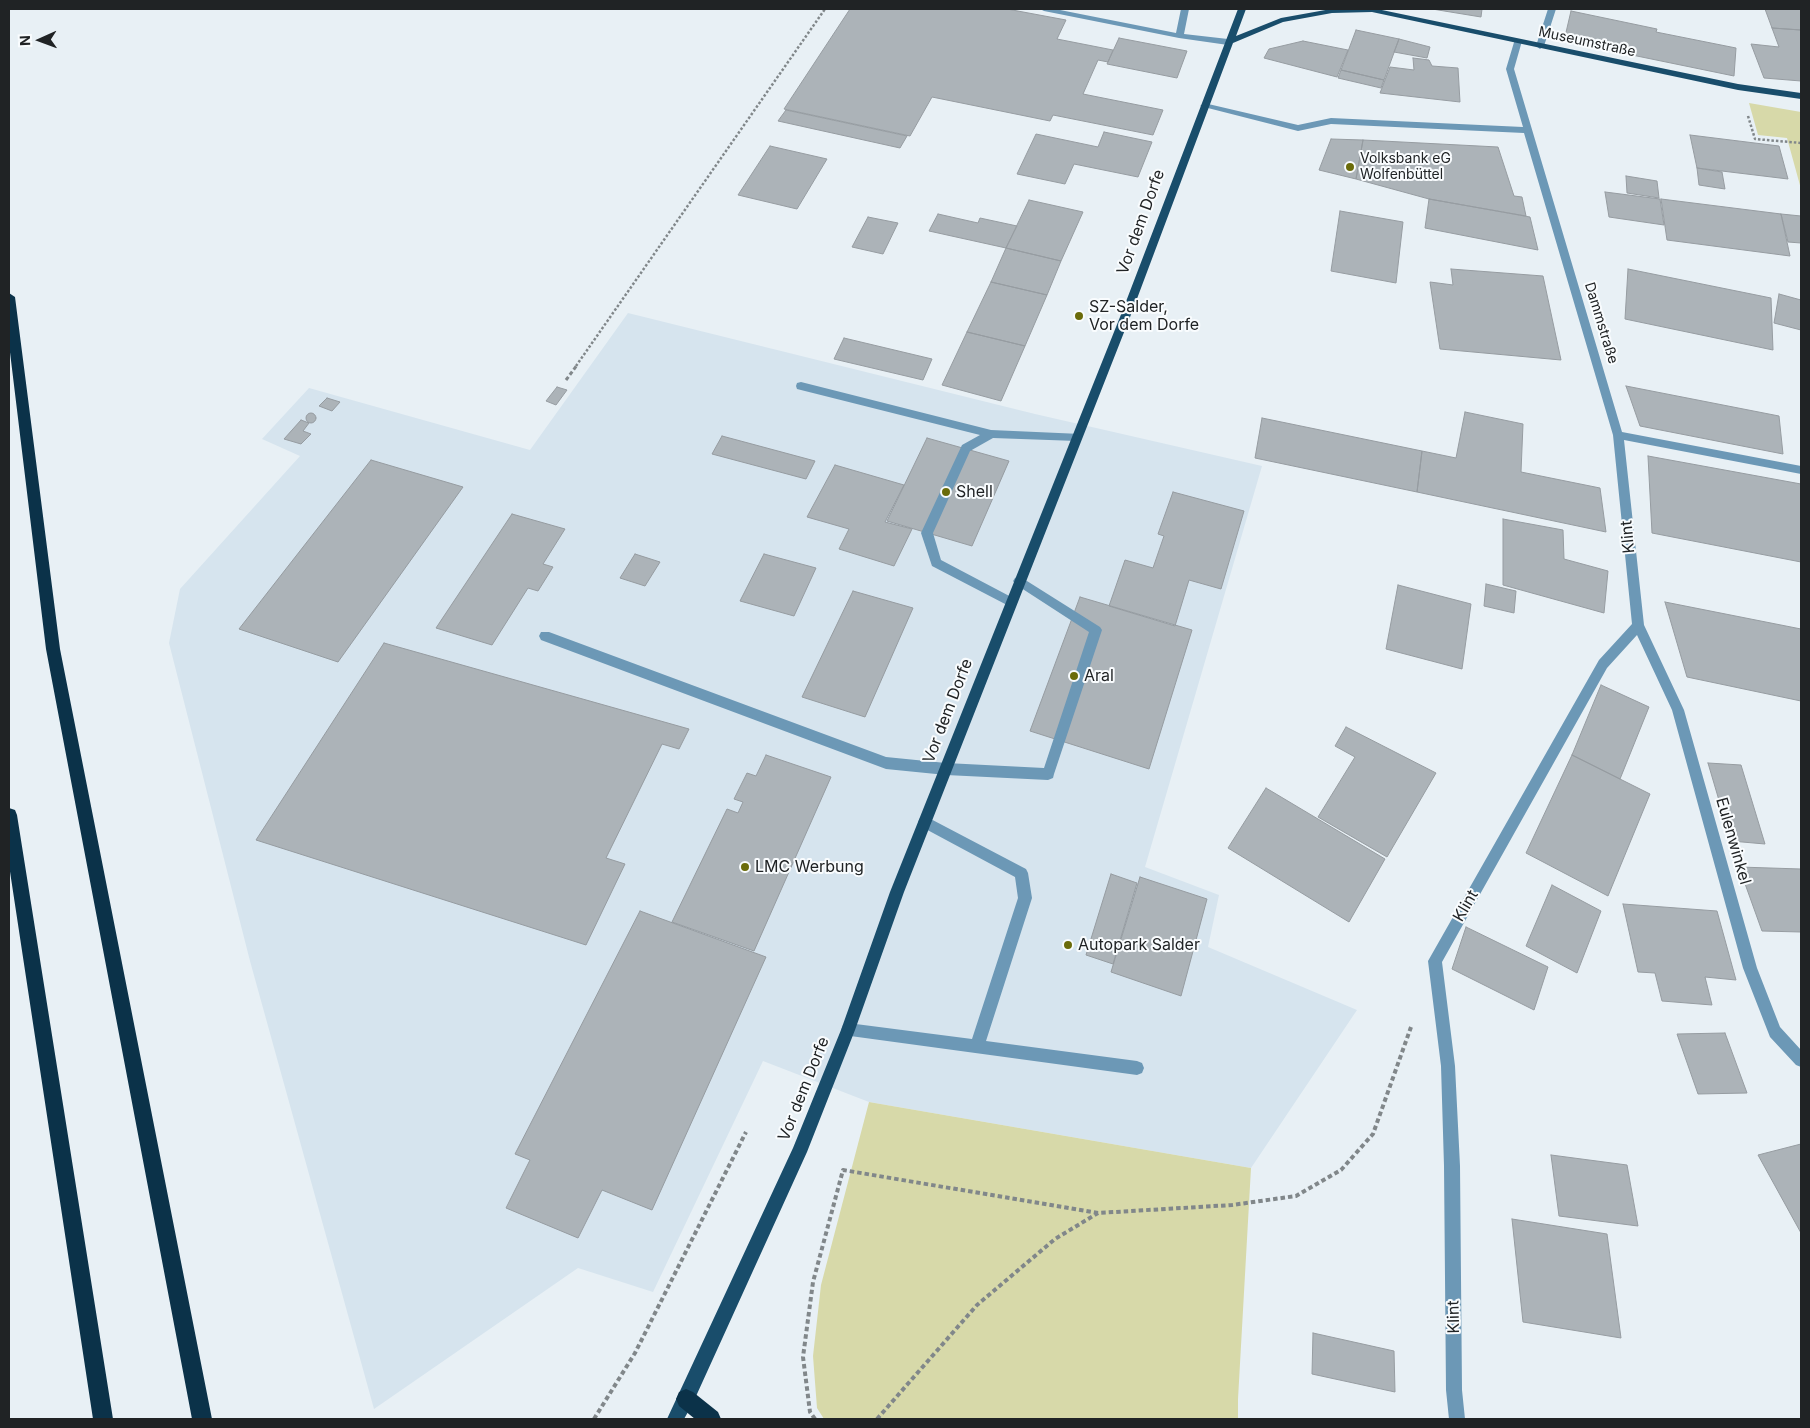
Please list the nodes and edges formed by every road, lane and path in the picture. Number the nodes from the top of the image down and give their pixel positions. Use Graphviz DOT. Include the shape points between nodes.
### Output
graph roads {
  1 [pos="825,9"];
  2 [pos="1044,9"];
  3 [pos="1185,9"];
  4 [pos="1242,9"];
  5 [pos="1371,9"];
  6 [pos="1552,9"];
  7 [pos="1179,36"];
  8 [pos="1518,41"];
  9 [pos="1228,42"];
  10 [pos="1540,46"];
  11 [pos="1801,96"];
  12 [pos="1204,106"];
  13 [pos="1527,130"];
  14 [pos="1755,139"];
  15 [pos="1801,143"];
  16 [pos="9,297"];
  17 [pos="566,380"];
  18 [pos="802,386"];
  19 [pos="991,434"];
  20 [pos="1618,435"];
  21 [pos="1077,437"];
  22 [pos="1801,470"];
  23 [pos="1019,580"];
  24 [pos="1011,602"];
  25 [pos="1638,625"];
  26 [pos="545,636"];
  27 [pos="946,769"];
  28 [pos="9,815"];
  29 [pos="925,822"];
  30 [pos="1413,1022"];
  31 [pos="848,1030"];
  32 [pos="977,1047"];
  33 [pos="1801,1060"];
  34 [pos="1138,1068"];
  35 [pos="746,1132"];
  36 [pos="1098,1213"];
  37 [pos="686,1399"];
  38 [pos="103,1419"];
  39 [pos="202,1419"];
  40 [pos="594,1419"];
  41 [pos="675,1419"];
  42 [pos="711,1419"];
  43 [pos="814,1419"];
  44 [pos="877,1419"];
  45 [pos="1457,1419"];
  1 -- 17 [label="path"];
  2 -- 7 [label="street"];
  3 -- 7 [label="street"];
  4 -- 9 [label="main road, Vor dem Dorfe"];
  5 -- 8 [label="main road, Museumstraße"];
  5 -- 9 [label="main road, Museumstraße" via="1280,20"];
  6 -- 10 [label="street"];
  7 -- 9 [label="street"];
  8 -- 10 [label="main road, Museumstraße"];
  8 -- 13 [label="street, Dammstraße" via="1510,68"];
  9 -- 12 [label="main road, Vor dem Dorfe"];
  10 -- 11 [label="main road, Museumstraße" via="1738,87"];
  12 -- 13 [label="street" via="1298,128 1331,121"];
  12 -- 21 [label="main road, Vor dem Dorfe" via="1128,312"];
  13 -- 20 [label="street, Dammstraße"];
  14 -- 15 [label="path"];
  16 -- 39 [label="highway" via="53,649"];
  18 -- 19 [label="street"];
  19 -- 21 [label="street"];
  19 -- 24 [label="street" via="966,448 926,533 936,563"];
  20 -- 22 [label="street"];
  20 -- 25 [label="street, Klint"];
  21 -- 23 [label="main road, Vor dem Dorfe"];
  23 -- 24 [label="main road, Vor dem Dorfe"];
  23 -- 27 [label="street" via="1096,630 1048,774"];
  24 -- 27 [label="main road, Vor dem Dorfe"];
  25 -- 33 [label="street, Eulenwinkel" via="1678,710 1750,968 1775,1032"];
  25 -- 45 [label="street, Klint" via="1603,664 1435,961 1448,1066"];
  26 -- 27 [label="street" via="886,763"];
  27 -- 29 [label="main road, Vor dem Dorfe"];
  28 -- 38 [label="highway"];
  29 -- 31 [label="main road, Vor dem Dorfe"];
  29 -- 32 [label="street" via="1021,873 1025,898"];
  30 -- 36 [label="path" via="1373,1134 1341,1170 1296,1196 1232,1205"];
  31 -- 32 [label="street"];
  31 -- 37 [label="main road, Vor dem Dorfe" via="796,1160"];
  32 -- 34 [label="street"];
  35 -- 40 [label="path" via="636,1353"];
  36 -- 43 [label="path" via="843,1170 813,1282 803,1357 810,1412"];
  36 -- 44 [label="path" via="1055,1239 977,1305"];
  37 -- 41 [label="main road, Vor dem Dorfe"];
  37 -- 42 [label="highway"];
}
